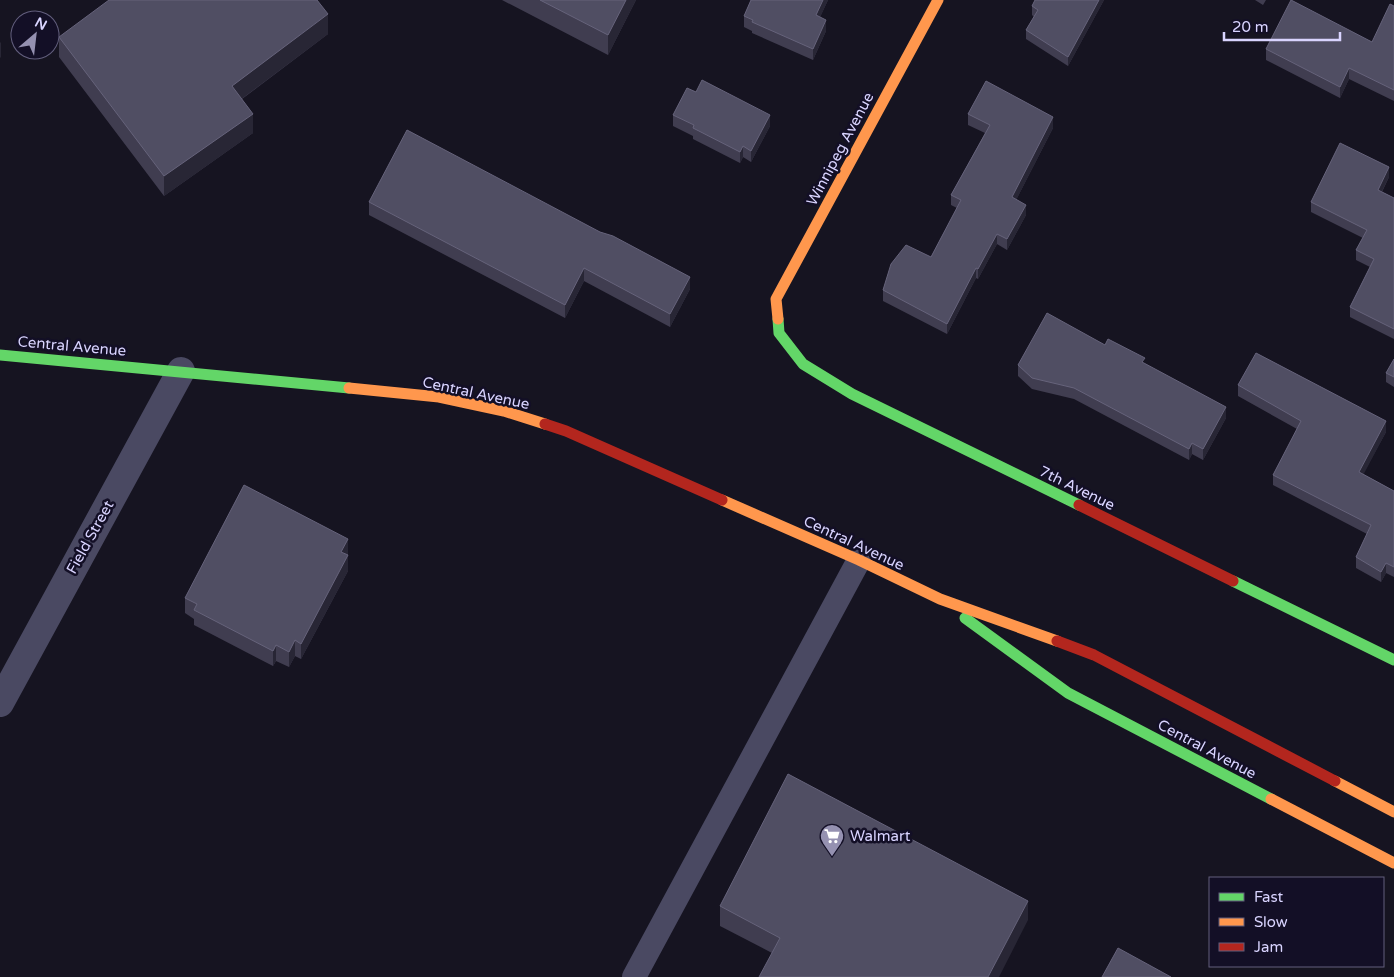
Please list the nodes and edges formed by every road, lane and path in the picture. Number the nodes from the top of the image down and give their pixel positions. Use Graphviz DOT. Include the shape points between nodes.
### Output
graph roads {
  1 [pos="938,0"];
  2 [pos="777,313"];
  3 [pos="0,355"];
  4 [pos="181,371"];
  5 [pos="859,560"];
  6 [pos="940,599"];
  7 [pos="1394,660"];
  8 [pos="0,703"];
  9 [pos="1394,812"];
  10 [pos="1394,863"];
  11 [pos="634,977"];
  1 -- 2 [label="main road, Winnipeg Avenue" via="776,298"];
  2 -- 7 [label="main road, 7th Avenue" via="779,333 802,364 852,394"];
  3 -- 4 [label="main road, Central Avenue"];
  4 -- 5 [label="main road, Central Avenue" via="439,397 504,411 566,431"];
  4 -- 8 [label="street, Field Street"];
  5 -- 6 [label="main road, Central Avenue"];
  5 -- 11 [label="lane"];
  6 -- 9 [label="main road, Central Avenue" via="1094,655"];
  6 -- 10 [label="main road, Central Avenue" via="1068,693"];
}
